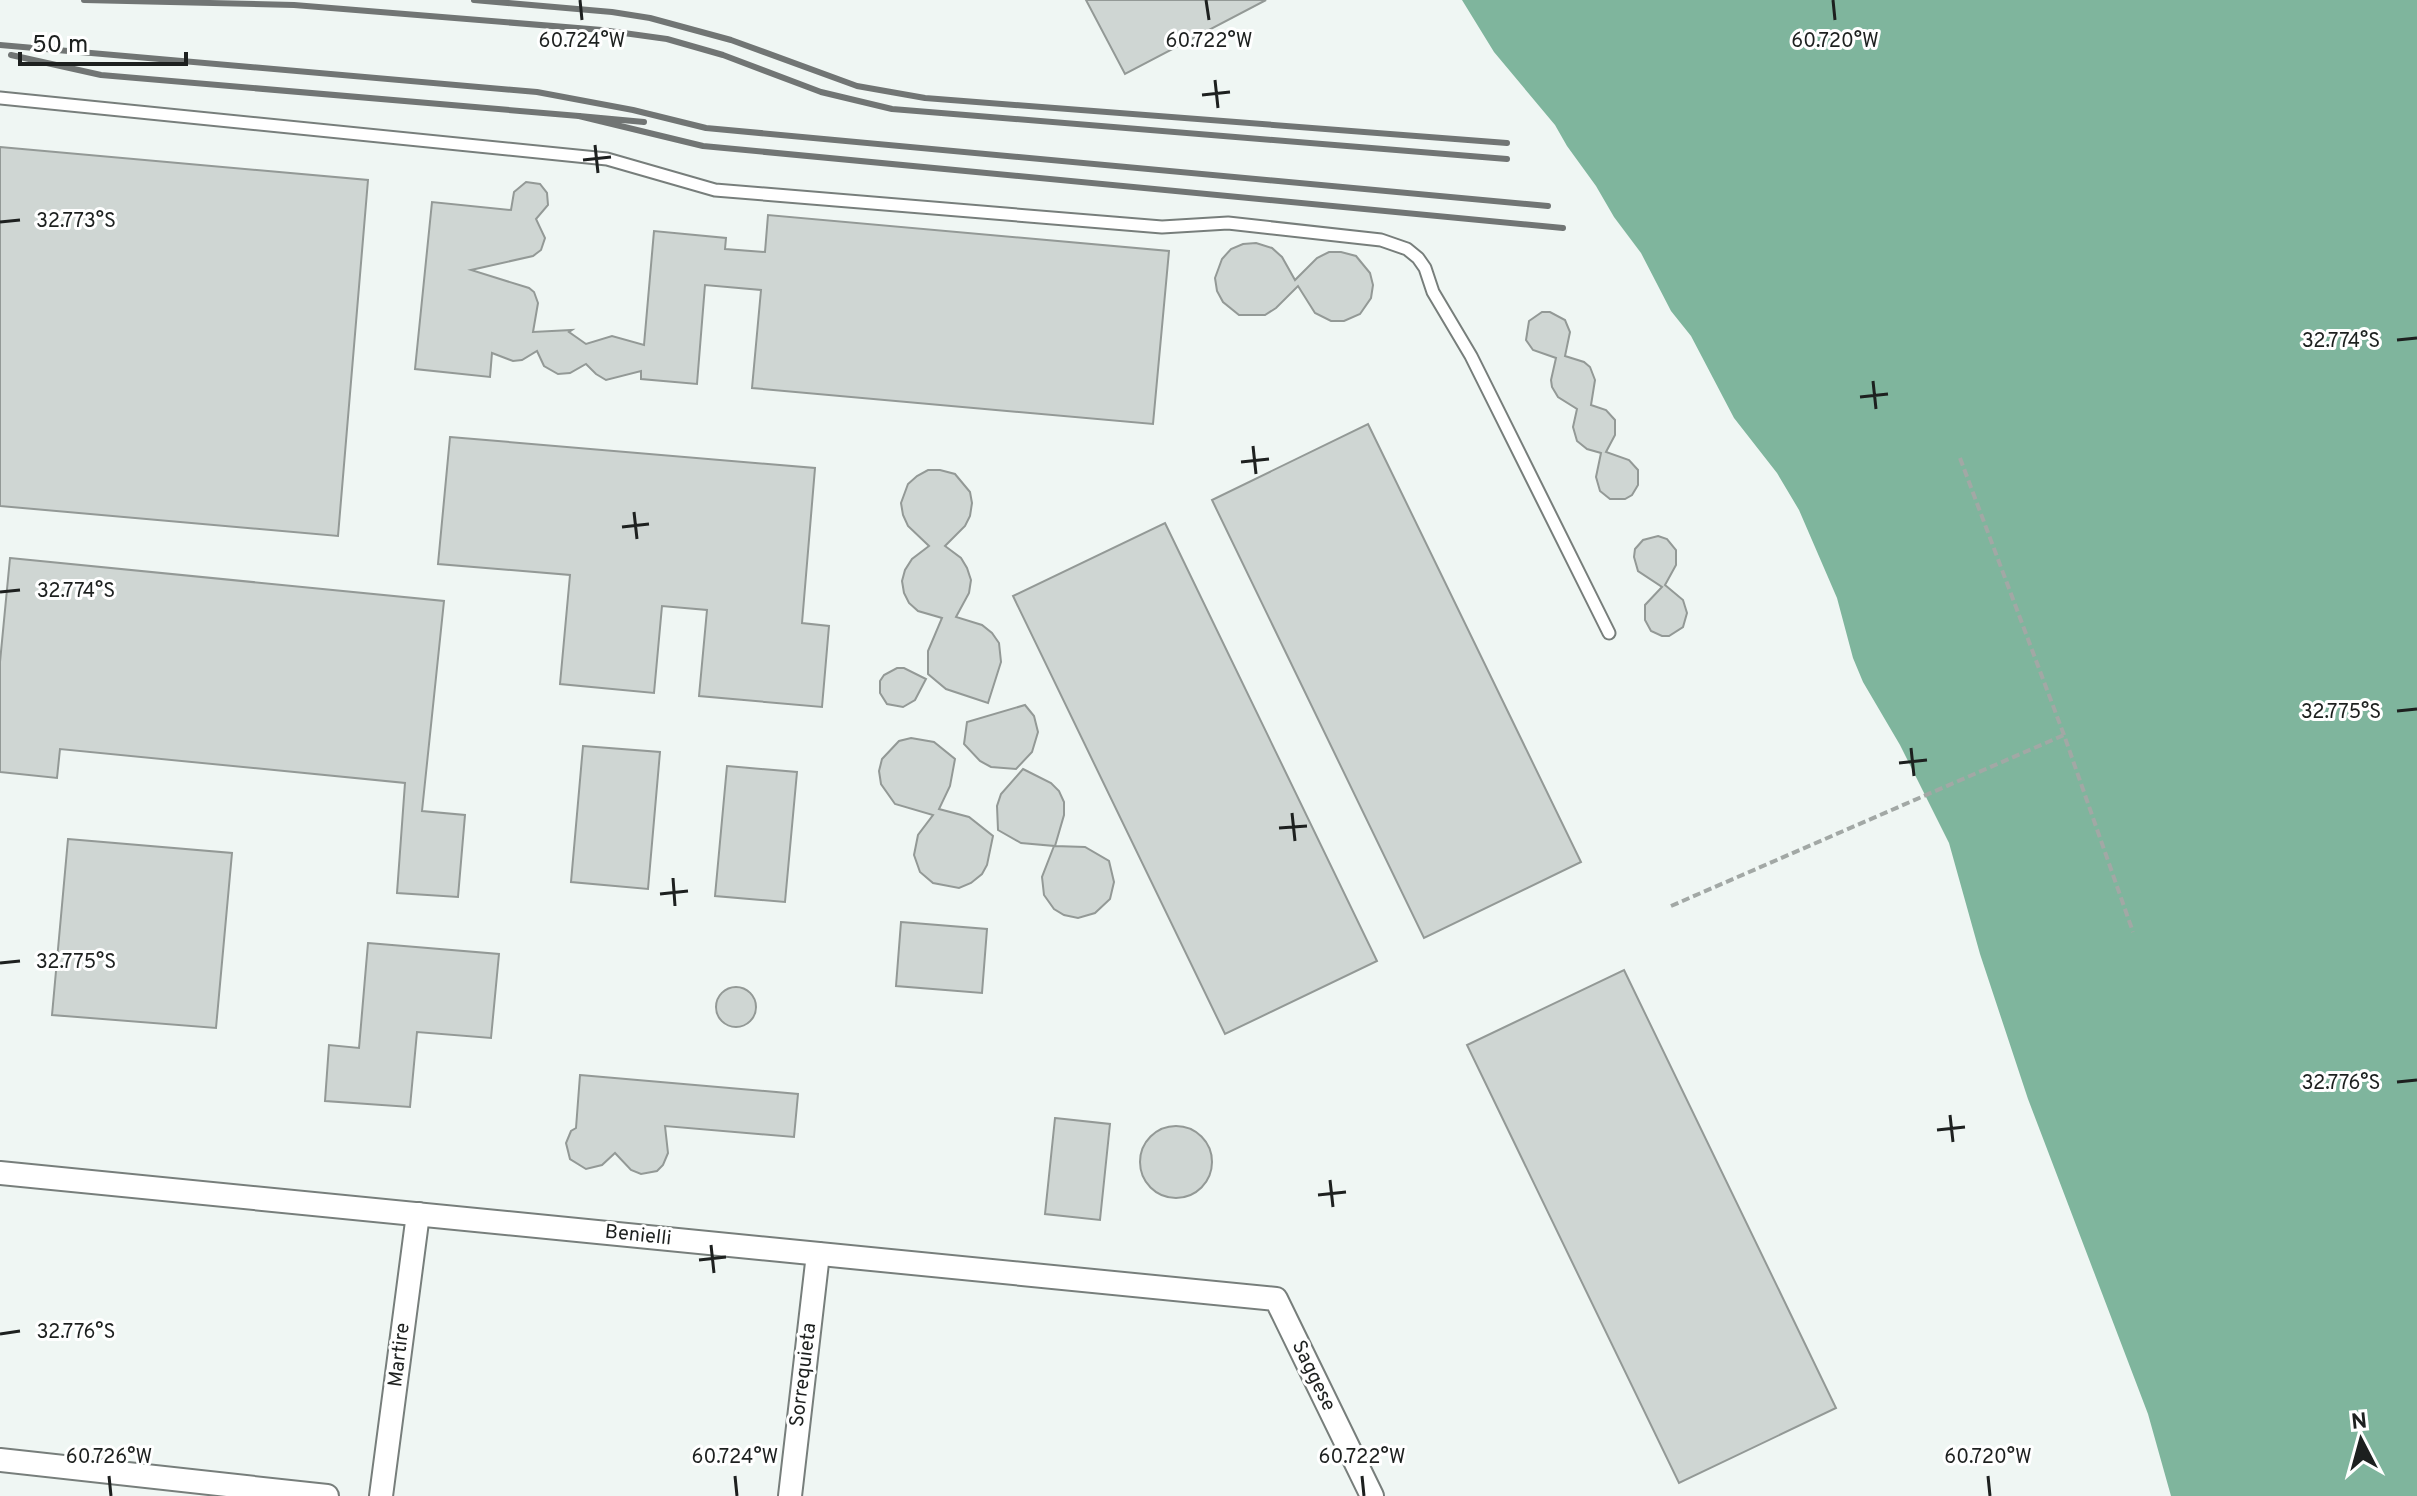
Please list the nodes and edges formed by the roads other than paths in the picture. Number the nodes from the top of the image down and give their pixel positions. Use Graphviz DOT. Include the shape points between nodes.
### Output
graph roads {
  1 [pos="0,98"];
  2 [pos="1609,633"];
  3 [pos="0,1173"];
  4 [pos="418,1214"];
  5 [pos="818,1254"];
  6 [pos="1276,1299"];
  7 [pos="0,1460"];
  8 [pos="327,1496"];
  9 [pos="381,1496"];
  10 [pos="790,1496"];
  11 [pos="1372,1496"];
  1 -- 2 [label="lane" via="607,159 715,190 1162,227 1228,223 1381,240 1407,249 1425,268"];
  3 -- 4 [label="street, Benielli"];
  4 -- 5 [label="street, Benielli"];
  4 -- 9 [label="street, Martire"];
  5 -- 6 [label="street, Benielli"];
  5 -- 10 [label="street, Sorrequieta"];
  6 -- 11 [label="street, Saggese"];
  7 -- 8 [label="street"];
}
